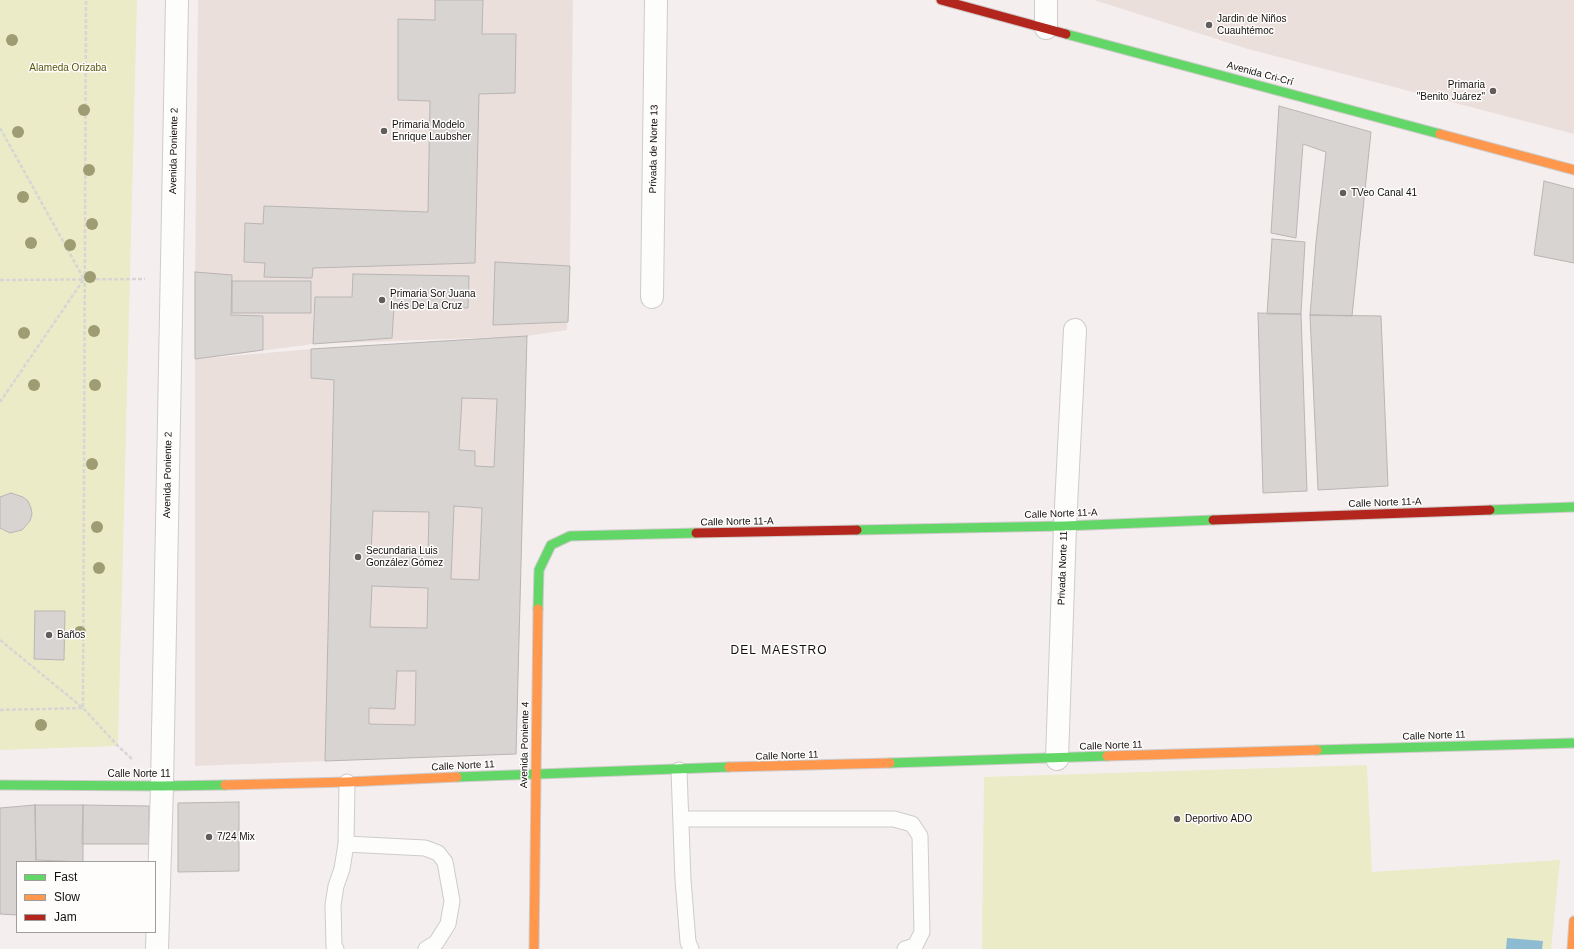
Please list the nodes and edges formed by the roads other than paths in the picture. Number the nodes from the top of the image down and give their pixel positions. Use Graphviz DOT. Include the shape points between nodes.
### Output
graph roads {
  1 [pos="177,0"];
  2 [pos="656,0"];
  3 [pos="940,0"];
  4 [pos="1046,0"];
  5 [pos="1046,28"];
  6 [pos="1574,170"];
  7 [pos="652,297"];
  8 [pos="1075,330"];
  9 [pos="1574,507"];
  10 [pos="1065,526"];
  11 [pos="551,545"];
  12 [pos="1574,743"];
  13 [pos="1057,758"];
  14 [pos="679,770"];
  15 [pos="536,774"];
  16 [pos="347,782"];
  17 [pos="0,785"];
  18 [pos="162,786"];
  19 [pos="681,819"];
  20 [pos="346,844"];
  21 [pos="1574,921"];
  22 [pos="157,949"];
  23 [pos="336,949"];
  24 [pos="426,949"];
  25 [pos="534,949"];
  26 [pos="691,949"];
  27 [pos="905,949"];
  28 [pos="1572,949"];
  1 -- 18 [label="street, Avenida Poniente 2"];
  2 -- 7 [label="street, Privada de Norte 13"];
  3 -- 5 [label="street, Avenida Cri-Crí"];
  4 -- 5 [label="street"];
  5 -- 6 [label="street, Avenida Cri-Crí"];
  8 -- 10 [label="street, Privada Norte 11"];
  9 -- 10 [label="street, Calle Norte 11-A"];
  10 -- 11 [label="street, Calle Norte 11-A" via="570,536"];
  10 -- 13 [label="street, Privada Norte 11"];
  11 -- 15 [label="street, Avenida Poniente 4" via="540,570"];
  12 -- 13 [label="street, Calle Norte 11"];
  13 -- 14 [label="street, Calle Norte 11"];
  14 -- 15 [label="street, Calle Norte 11"];
  14 -- 19 [label="lane"];
  15 -- 16 [label="street, Calle Norte 11"];
  15 -- 25 [label="street, Avenida Poniente 4"];
  16 -- 18 [label="street, Calle Norte 11"];
  16 -- 20 [label="lane"];
  17 -- 18 [label="street, Calle Norte 11"];
  18 -- 22 [label="street, Avenida Poniente 2"];
  19 -- 26 [label="lane" via="688,942"];
  19 -- 27 [label="lane" via="894,819 912,824 920,836 922,932 915,946"];
  20 -- 23 [label="lane" via="333,904"];
  20 -- 24 [label="lane" via="425,848 438,854 444,862 452,901 448,924 436,943"];
  21 -- 28 [label="street"];
}
